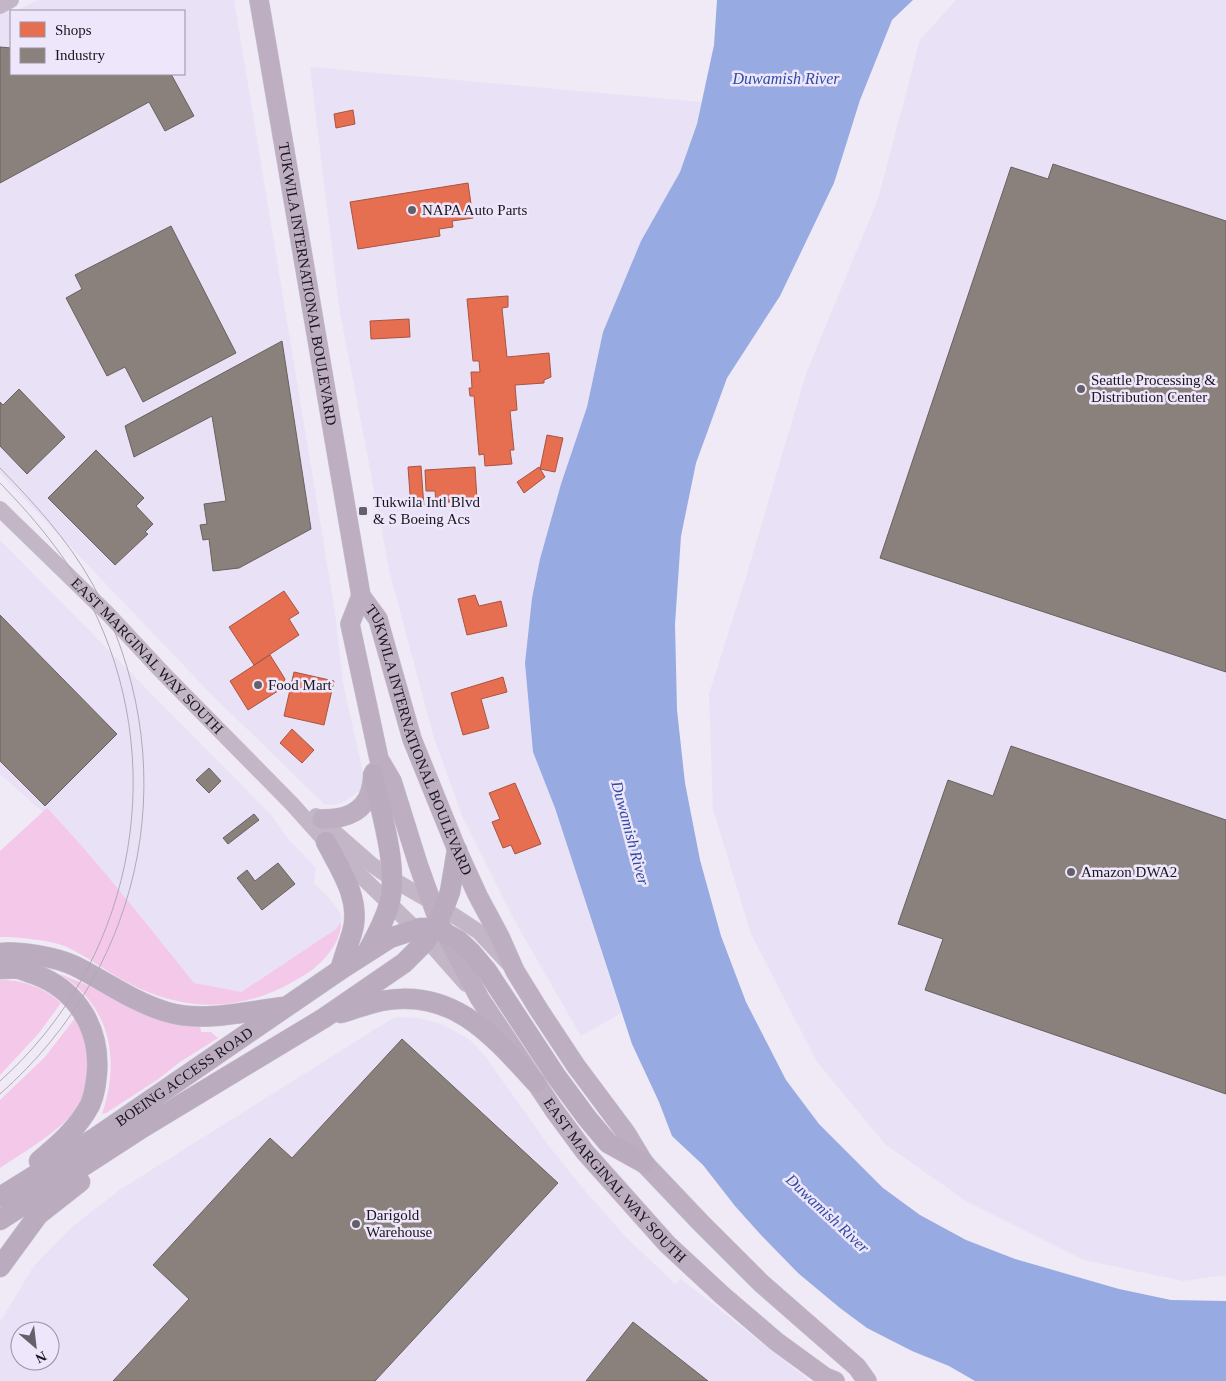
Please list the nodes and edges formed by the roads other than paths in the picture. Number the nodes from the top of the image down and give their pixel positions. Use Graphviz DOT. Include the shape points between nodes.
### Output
graph roads {
  1 [pos="11,0"];
  2 [pos="259,0"];
  3 [pos="0,6"];
  4 [pos="0,508"];
  5 [pos="361,596"];
  6 [pos="376,767"];
  7 [pos="292,804"];
  8 [pos="322,820"];
  9 [pos="326,842"];
  10 [pos="457,850"];
  11 [pos="392,879"];
  12 [pos="390,903"];
  13 [pos="433,923"];
  14 [pos="0,953"];
  15 [pos="367,953"];
  16 [pos="0,969"];
  17 [pos="340,970"];
  18 [pos="515,971"];
  19 [pos="287,1007"];
  20 [pos="324,1018"];
  21 [pos="536,1083"];
  22 [pos="142,1128"];
  23 [pos="644,1163"];
  24 [pos="0,1192"];
  25 [pos="0,1197"];
  26 [pos="0,1220"];
  27 [pos="0,1267"];
  28 [pos="835,1381"];
  29 [pos="867,1381"];
  1 -- 3 [label="street"];
  2 -- 5 [label="main road, TUKWILA INTERNATIONAL BOULEVARD"];
  4 -- 7 [label="street, EAST MARGINAL WAY SOUTH"];
  5 -- 6 [label="main road, TUKWILA INTERNATIONAL BOULEVARD" via="350,624"];
  5 -- 10 [label="main road, TUKWILA INTERNATIONAL BOULEVARD" via="378,619 412,739"];
  6 -- 8 [label="main road" via="367,799 358,810 338,819"];
  6 -- 11 [label="highway"];
  6 -- 13 [label="main road, TUKWILA INTERNATIONAL BOULEVARD" via="392,780"];
  7 -- 8 [label="street"];
  7 -- 9 [label="street, EAST MARGINAL WAY SOUTH"];
  8 -- 11 [label="street"];
  9 -- 12 [label="street, EAST MARGINAL WAY SOUTH"];
  9 -- 17 [label="highway" via="349,887 354,910 352,932"];
  10 -- 13 [label="highway" via="450,892"];
  10 -- 18 [label="main road, TUKWILA INTERNATIONAL BOULEVARD"];
  11 -- 12 [label="highway"];
  11 -- 13 [label="street"];
  12 -- 13 [label="street, EAST MARGINAL WAY SOUTH"];
  12 -- 15 [label="highway"];
  13 -- 15 [label="highway, BOEING ACCESS ROAD" via="390,938"];
  13 -- 18 [label="street" via="479,932"];
  13 -- 20 [label="highway" via="404,963"];
  13 -- 21 [label="main road, EAST MARGINAL WAY SOUTH"];
  13 -- 23 [label="highway" via="458,940 478,960 556,1076 608,1144"];
  14 -- 19 [label="highway" via="42,956 73,965 147,1005 184,1016 220,1016"];
  15 -- 17 [label="highway, BOEING ACCESS ROAD"];
  16 -- 24 [label="highway" via="19,969 45,978 62,989 77,1003 88,1021 98,1060 96,1087 90,1105 77,1125 62,1142"];
  17 -- 19 [label="highway, BOEING ACCESS ROAD"];
  18 -- 23 [label="main road, TUKWILA INTERNATIONAL BOULEVARD"];
  19 -- 25 [label="highway, BOEING ACCESS ROAD" via="95,1138"];
  20 -- 21 [label="highway" via="382,1001 404,999 439,1004 470,1018 493,1037"];
  20 -- 22 [label="highway, BOEING ACCESS ROAD"];
  21 -- 28 [label="main road, EAST MARGINAL WAY SOUTH" via="585,1152 666,1244 777,1342"];
  22 -- 26 [label="highway, BOEING ACCESS ROAD"];
  22 -- 27 [label="highway" via="38,1215"];
  23 -- 29 [label="main road" via="761,1283 857,1368"];
}
